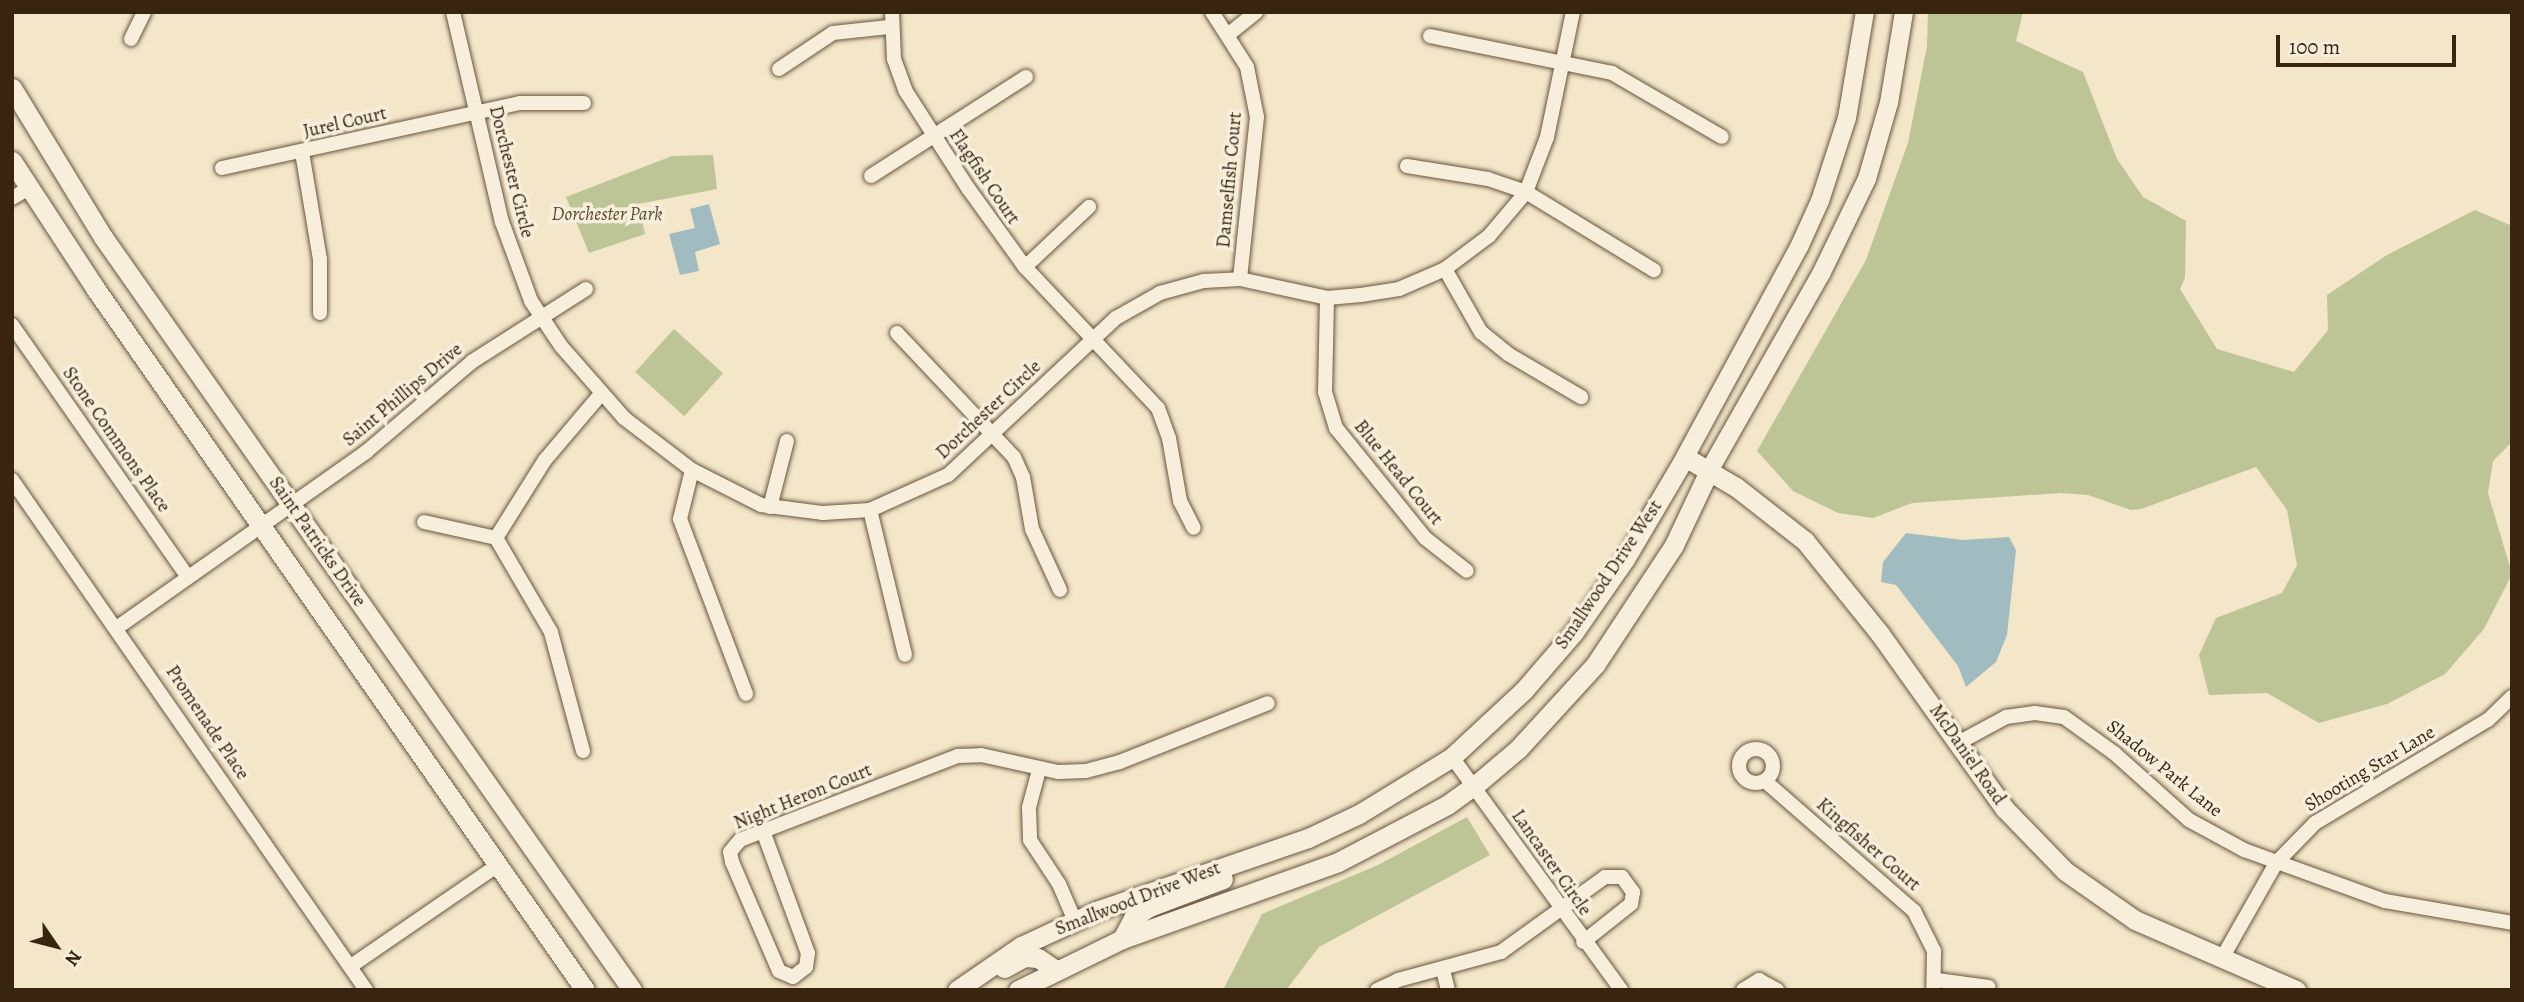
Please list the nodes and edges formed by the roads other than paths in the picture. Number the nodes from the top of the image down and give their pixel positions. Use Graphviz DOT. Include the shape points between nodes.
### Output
graph roads {
  1 [pos="144,12"];
  2 [pos="453,12"];
  3 [pos="1212,12"];
  4 [pos="1256,12"];
  5 [pos="1573,12"];
  6 [pos="1865,12"];
  7 [pos="1904,12"];
  8 [pos="891,20"];
  9 [pos="1229,34"];
  10 [pos="1430,36"];
  11 [pos="131,39"];
  12 [pos="1563,63"];
  13 [pos="779,69"];
  14 [pos="1026,77"];
  15 [pos="12,88"];
  16 [pos="584,103"];
  17 [pos="476,113"];
  18 [pos="933,136"];
  19 [pos="1722,137"];
  20 [pos="302,152"];
  21 [pos="12,161"];
  22 [pos="1407,166"];
  23 [pos="222,168"];
  24 [pos="872,176"];
  25 [pos="1525,192"];
  26 [pos="21,193"];
  27 [pos="1089,207"];
  28 [pos="1025,267"];
  29 [pos="1445,269"];
  30 [pos="1654,270"];
  31 [pos="1240,279"];
  32 [pos="586,289"];
  33 [pos="1327,298"];
  34 [pos="320,313"];
  35 [pos="541,317"];
  36 [pos="12,326"];
  37 [pos="897,333"];
  38 [pos="1093,339"];
  39 [pos="601,394"];
  40 [pos="1581,397"];
  41 [pos="994,435"];
  42 [pos="787,441"];
  43 [pos="1685,457"];
  44 [pos="692,470"];
  45 [pos="1709,471"];
  46 [pos="12,480"];
  47 [pos="294,506"];
  48 [pos="770,507"];
  49 [pos="870,510"];
  50 [pos="424,522"];
  51 [pos="263,527"];
  52 [pos="1194,528"];
  53 [pos="496,538"];
  54 [pos="1467,571"];
  55 [pos="188,577"];
  56 [pos="1060,590"];
  57 [pos="118,627"];
  58 [pos="905,655"];
  59 [pos="746,694"];
  60 [pos="2512,697"];
  61 [pos="1268,703"];
  62 [pos="1958,743"];
  63 [pos="583,751"];
  64 [pos="1452,757"];
  65 [pos="1039,770"];
  66 [pos="1765,781"];
  67 [pos="1473,786"];
  68 [pos="1359,814"];
  69 [pos="763,831"];
  70 [pos="2276,863"];
  71 [pos="498,865"];
  72 [pos="1560,911"];
  73 [pos="1075,921"];
  74 [pos="2512,923"];
  75 [pos="1122,939"];
  76 [pos="1583,942"];
  77 [pos="2221,960"];
  78 [pos="351,965"];
  79 [pos="1056,970"];
  80 [pos="1443,970"];
  81 [pos="1935,985"];
  82 [pos="1989,987"];
  83 [pos="366,990"];
  84 [pos="585,990"];
  85 [pos="632,990"];
  86 [pos="957,990"];
  87 [pos="971,990"];
  88 [pos="1018,990"];
  89 [pos="1377,990"];
  90 [pos="1448,990"];
  91 [pos="1621,990"];
  92 [pos="1744,990"];
  93 [pos="1777,990"];
  94 [pos="2297,990"];
  1 -- 11 [label="street"];
  2 -- 17 [label="street, Dorchester Circle"];
  3 -- 9 [label="street, Damselfish Court"];
  4 -- 9 [label="street"];
  5 -- 12 [label="street, Dorchester Circle"];
  6 -- 43 [label="street, Smallwood Drive West" via="1847,118 1819,201 1788,270"];
  7 -- 45 [label="street, Smallwood Drive West" via="1889,103 1867,179 1821,274"];
  8 -- 13 [label="street" via="833,33"];
  8 -- 18 [label="street, Flagfish Court" via="901,80"];
  9 -- 31 [label="street, Damselfish Court" via="1247,67 1258,128"];
  10 -- 12 [label="street"];
  12 -- 19 [label="street" via="1618,75"];
  12 -- 25 [label="street, Dorchester Circle" via="1547,136"];
  14 -- 18 [label="street"];
  15 -- 47 [label="main road, Saint Patricks Drive" via="103,237"];
  16 -- 17 [label="street, Jurel Court" via="534,101"];
  17 -- 20 [label="street, Jurel Court"];
  17 -- 35 [label="street, Dorchester Circle" via="502,222 522,280"];
  18 -- 24 [label="street"];
  18 -- 28 [label="street, Flagfish Court"];
  20 -- 23 [label="street, Jurel Court"];
  20 -- 34 [label="street" via="320,259"];
  21 -- 26 [label="main road, Saint Patricks Drive"];
  22 -- 25 [label="street" via="1480,177"];
  25 -- 29 [label="street, Dorchester Circle" via="1489,236"];
  25 -- 30 [label="street"];
  26 -- 51 [label="main road, Saint Patricks Drive"];
  27 -- 28 [label="street"];
  28 -- 38 [label="street, Flagfish Court"];
  29 -- 33 [label="street, Dorchester Circle" via="1386,292"];
  29 -- 40 [label="street" via="1481,332 1508,354"];
  31 -- 33 [label="street, Dorchester Circle"];
  31 -- 38 [label="street, Dorchester Circle" via="1205,281 1160,293 1125,311"];
  32 -- 35 [label="street, Saint Phillips Drive"];
  33 -- 54 [label="street, Blue Head Court" via="1325,392 1336,428 1425,538"];
  35 -- 39 [label="street, Dorchester Circle"];
  35 -- 47 [label="street, Saint Phillips Drive" via="473,361"];
  36 -- 55 [label="street, Stone Commons Place"];
  37 -- 41 [label="street"];
  38 -- 41 [label="street, Dorchester Circle"];
  38 -- 52 [label="street, Flagfish Court" via="1158,408 1169,438 1180,501"];
  39 -- 44 [label="street, Dorchester Circle" via="643,435"];
  39 -- 53 [label="street" via="545,460"];
  41 -- 49 [label="street, Dorchester Circle" via="935,483"];
  41 -- 56 [label="street" via="1019,466 1032,529"];
  42 -- 48 [label="street"];
  43 -- 45 [label="main road, McDaniel Road"];
  43 -- 64 [label="main road, Smallwood Drive West" via="1625,559 1574,632 1507,707"];
  44 -- 48 [label="street, Dorchester Circle" via="728,491"];
  44 -- 59 [label="street" via="680,519"];
  45 -- 62 [label="main road, McDaniel Road" via="1805,541"];
  45 -- 67 [label="main road, Smallwood Drive West" via="1674,545 1595,665 1518,749"];
  46 -- 57 [label="street, Promenade Place"];
  47 -- 51 [label="street, Saint Phillips Drive"];
  47 -- 85 [label="main road, Saint Patricks Drive"];
  48 -- 49 [label="street, Dorchester Circle" via="823,513"];
  49 -- 58 [label="street"];
  50 -- 53 [label="street"];
  51 -- 55 [label="street, Saint Phillips Drive"];
  51 -- 71 [label="main road, Saint Patricks Drive"];
  53 -- 63 [label="street" via="551,632"];
  55 -- 57 [label="street, Saint Phillips Drive"];
  57 -- 78 [label="street, Promenade Place"];
  60 -- 70 [label="street, Shooting Star Lane" via="2465,735 2336,807"];
  61 -- 65 [label="street, Night Heron Court" via="1102,768 1072,773"];
  62 -- 70 [label="street, Shadow Park Lane" via="2006,717 2035,713 2064,718 2114,753 2189,820"];
  62 -- 77 [label="main road, McDaniel Road" via="2019,826 2065,871 2126,915"];
  64 -- 67 [label="street, Lancaster Circle"];
  64 -- 68 [label="main road, Smallwood Drive West"];
  65 -- 69 [label="street, Night Heron Court" via="981,755 958,756"];
  65 -- 73 [label="street" via="1029,808 1030,840 1059,884"];
  66 -- 81 [label="street, Kingfisher Court" via="1901,896 1928,933"];
  67 -- 72 [label="street, Lancaster Circle"];
  67 -- 75 [label="main road, Smallwood Drive West" via="1447,805 1338,862"];
  68 -- 73 [label="main road, Smallwood Drive West" via="1308,838"];
  68 -- 75 [label="main road" via="1288,856 1149,906 1133,918"];
  69 -- 69 [label="street, Night Heron Court" via="808,953 806,967 788,978 779,971 730,856 737,842"];
  70 -- 74 [label="street, Shadow Park Lane" via="2413,908"];
  70 -- 77 [label="street, Shooting Star Lane"];
  71 -- 78 [label="street"];
  71 -- 84 [label="main road, Saint Patricks Drive"];
  72 -- 76 [label="street, Lancaster Circle"];
  72 -- 76 [label="street" via="1605,877 1618,876 1630,886 1633,899 1626,910"];
  72 -- 80 [label="street" via="1510,947"];
  73 -- 86 [label="main road, Smallwood Drive West" via="1021,946"];
  75 -- 79 [label="main road, Smallwood Drive West"];
  76 -- 91 [label="street, Lancaster Circle"];
  77 -- 94 [label="main road, McDaniel Road"];
  78 -- 83 [label="street, Promenade Place"];
  79 -- 87 [label="main road" via="1038,958 1025,957"];
  79 -- 88 [label="main road, Smallwood Drive West"];
  80 -- 89 [label="street"];
  80 -- 90 [label="street"];
  81 -- 82 [label="street"];
  92 -- 93 [label="street" via="1759,980"];
}
